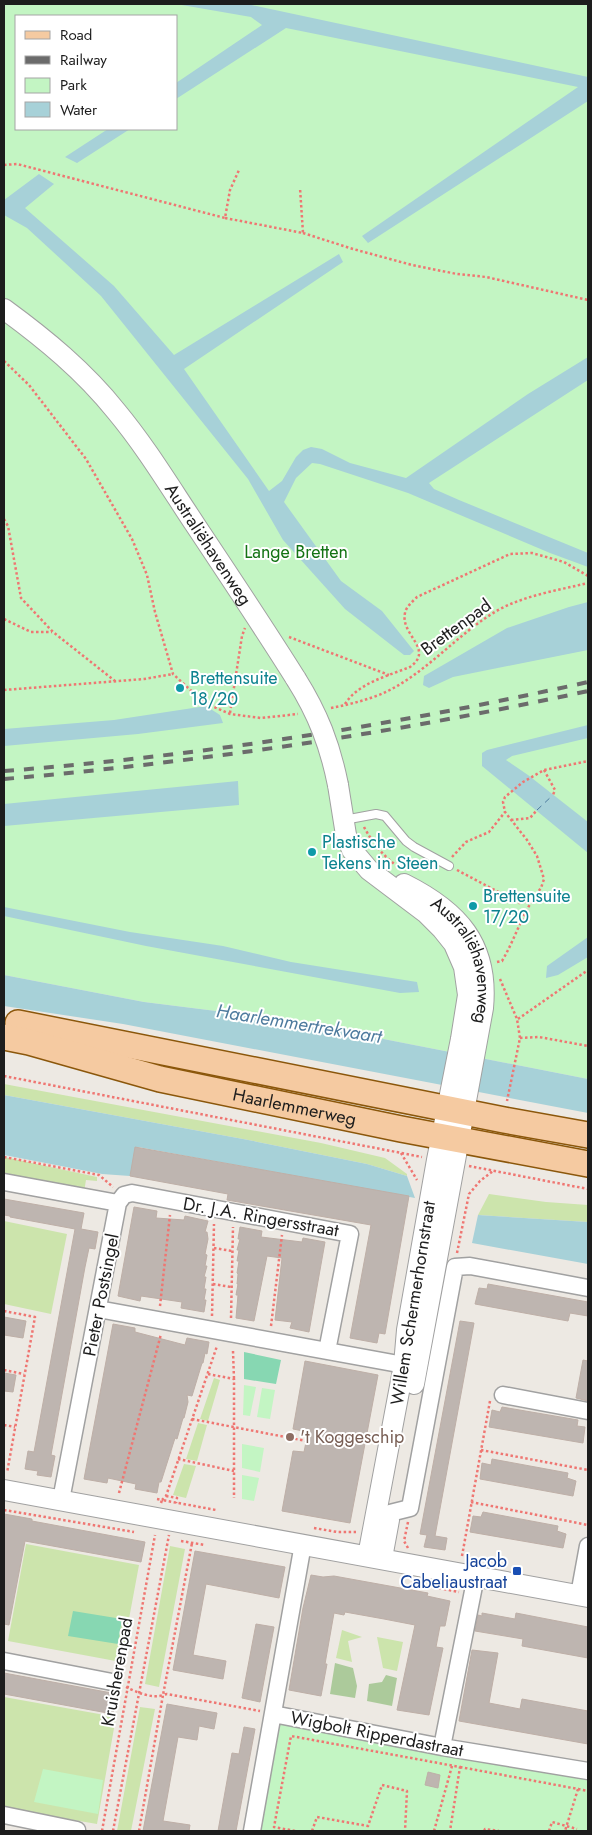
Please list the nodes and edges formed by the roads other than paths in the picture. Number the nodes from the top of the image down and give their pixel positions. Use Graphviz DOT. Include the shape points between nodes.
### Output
graph roads {
  1 [pos="4,309"];
  2 [pos="344,821"];
  3 [pos="447,865"];
  4 [pos="4,1020"];
  5 [pos="4,1037"];
  6 [pos="457,1102"];
  7 [pos="588,1135"];
  8 [pos="445,1146"];
  9 [pos="588,1164"];
  10 [pos="4,1182"];
  11 [pos="121,1199"];
  12 [pos="588,1288"];
  13 [pos="98,1309"];
  14 [pos="326,1351"];
  15 [pos="404,1365"];
  16 [pos="503,1396"];
  17 [pos="588,1410"];
  18 [pos="6,1482"];
  19 [pos="61,1500"];
  20 [pos="384,1512"];
  21 [pos="302,1544"];
  22 [pos="588,1546"];
  23 [pos="375,1557"];
  24 [pos="476,1576"];
  25 [pos="584,1596"];
  26 [pos="4,1661"];
  27 [pos="120,1685"];
  28 [pos="273,1714"];
  29 [pos="442,1747"];
  30 [pos="588,1771"];
  31 [pos="4,1815"];
  32 [pos="77,1830"];
  33 [pos="252,1831"];
  1 -- 2 [label="street, Australiëhavenweg, bridge" via="63,354 116,410 252,610 309,700 321,725 330,749"];
  2 -- 3 [label="lane" via="376,814 385,816 414,847"];
  2 -- 6 [label="street, Australiëhavenweg" via="348,841 360,861 442,929 454,944 464,967 469,1040"];
  4 -- 6 [label="main road, Haarlemmerweg"];
  5 -- 8 [label="main road, Haarlemmerweg" via="160,1080"];
  6 -- 7 [label="main road, Haarlemmerweg"];
  6 -- 8 [label="street, Willem Schermerhornstraat"];
  8 -- 9 [label="main road, Haarlemmerweg"];
  8 -- 15 [label="street, Willem Schermerhornstraat" via="407,1330"];
  8 -- 20 [label="street, Willem Schermerhornstraat"];
  10 -- 11 [label="street"];
  11 -- 13 [label="street, Pieter Postsingel"];
  11 -- 14 [label="street, Dr. J.A. Ringersstraat" via="132,1193 173,1201 224,1217 284,1222 350,1234"];
  12 -- 20 [label="street" via="470,1266 455,1267 410,1508"];
  13 -- 14 [label="street" via="161,1321 222,1326 268,1340"];
  13 -- 19 [label="street, Pieter Postsingel"];
  14 -- 15 [label="street"];
  15 -- 20 [label="street, Willem Schermerhornstraat"];
  16 -- 17 [label="street"];
  18 -- 19 [label="street"];
  19 -- 21 [label="street" via="164,1513"];
  20 -- 23 [label="street, Willem Schermerhornstraat"];
  21 -- 23 [label="street"];
  21 -- 28 [label="street"];
  22 -- 25 [label="street"];
  23 -- 24 [label="street"];
  24 -- 25 [label="street"];
  24 -- 29 [label="street"];
  26 -- 27 [label="street"];
  28 -- 29 [label="street, Wigbolt Ripperdastraat"];
  28 -- 33 [label="street"];
  29 -- 30 [label="street, Wigbolt Ripperdastraat"];
  31 -- 32 [label="street"];
}
